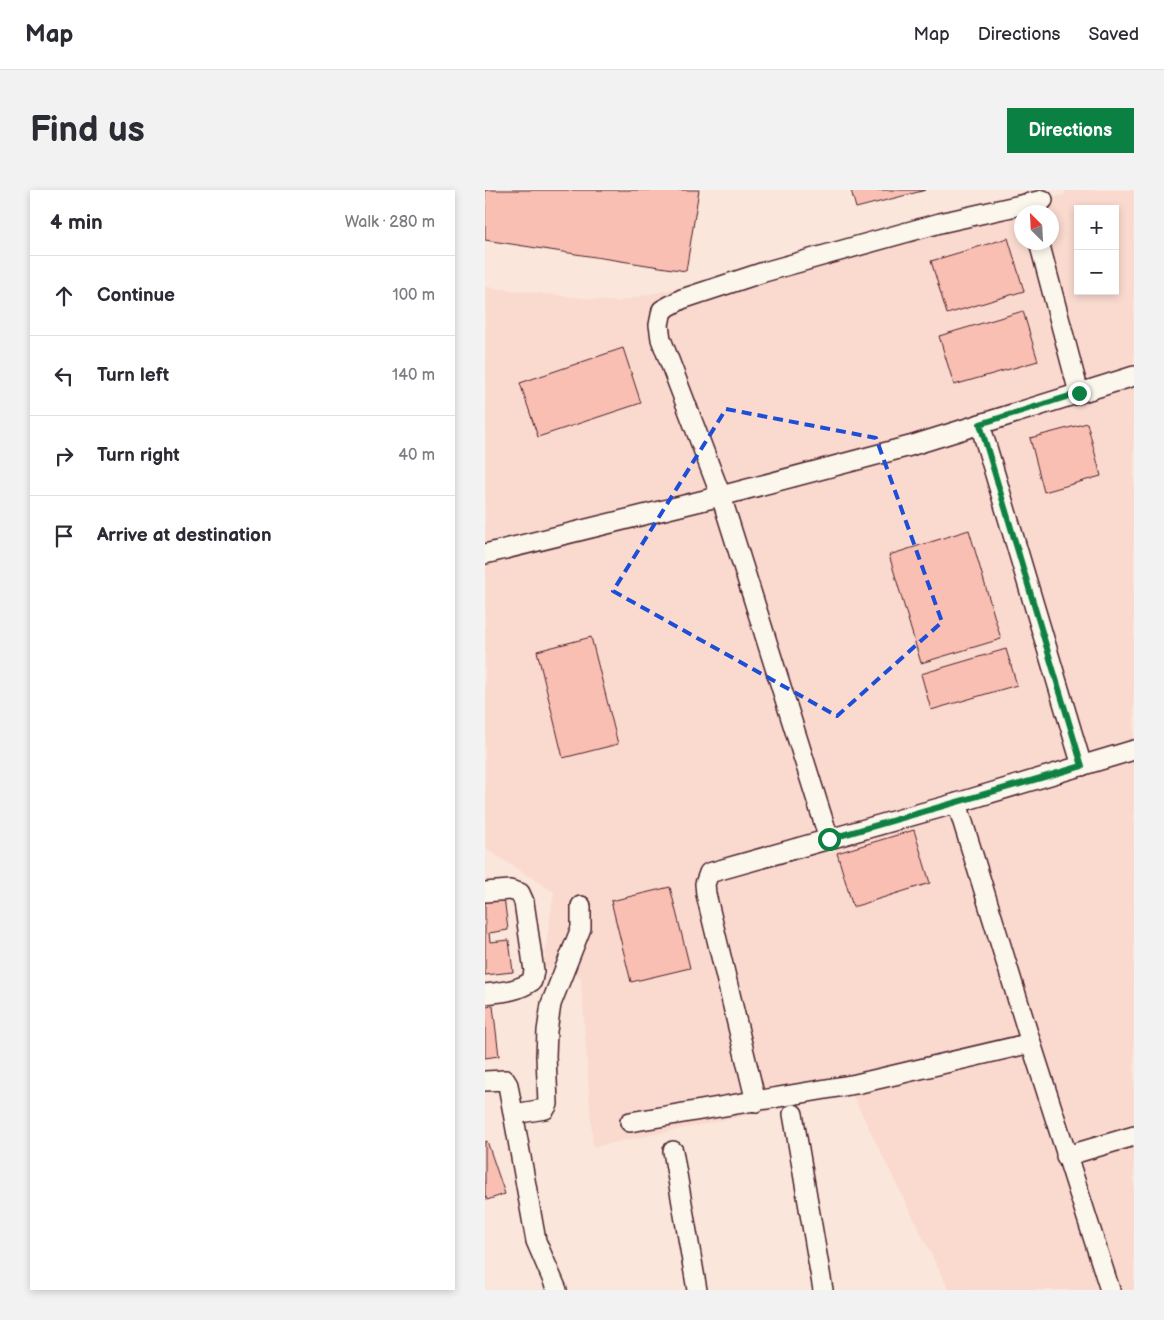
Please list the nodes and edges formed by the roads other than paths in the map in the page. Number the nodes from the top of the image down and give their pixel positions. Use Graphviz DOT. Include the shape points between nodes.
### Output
graph roads {
  1 [pos="1043,201"];
  2 [pos="1041,250"];
  3 [pos="1134,376"];
  4 [pos="1079,393"];
  5 [pos="980,424"];
  6 [pos="721,496"];
  7 [pos="485,554"];
  8 [pos="1134,750"];
  9 [pos="1082,766"];
  10 [pos="957,803"];
  11 [pos="829,839"];
  12 [pos="485,892"];
  13 [pos="581,906"];
  14 [pos="485,994"];
  15 [pos="1031,1043"];
  16 [pos="485,1081"];
  17 [pos="757,1102"];
  18 [pos="514,1114"];
  19 [pos="793,1114"];
  20 [pos="630,1122"];
  21 [pos="1134,1136"];
  22 [pos="673,1151"];
  23 [pos="1066,1156"];
  24 [pos="557,1290"];
  25 [pos="697,1290"];
  26 [pos="823,1290"];
  27 [pos="1110,1290"];
  1 -- 6 [label="street" via="939,223 765,272 681,299 662,310 659,324 661,339"];
  2 -- 4 [label="street"];
  3 -- 4 [label="street"];
  4 -- 5 [label="street"];
  5 -- 6 [label="street"];
  5 -- 9 [label="street"];
  6 -- 7 [label="street"];
  6 -- 11 [label="street"];
  8 -- 9 [label="street"];
  9 -- 10 [label="street"];
  10 -- 11 [label="street"];
  10 -- 15 [label="street"];
  11 -- 17 [label="street" via="709,873 705,884"];
  12 -- 14 [label="street" via="510,890 520,893 533,972 532,981 526,986"];
  13 -- 18 [label="street" via="581,928 551,1004 546,1056 548,1104 545,1109"];
  15 -- 17 [label="street" via="856,1084"];
  15 -- 23 [label="street"];
  16 -- 18 [label="street" via="505,1080"];
  17 -- 20 [label="street"];
  18 -- 24 [label="street" via="536,1241"];
  19 -- 26 [label="street"];
  21 -- 23 [label="street"];
  22 -- 25 [label="street"];
  23 -- 27 [label="street"];
}
